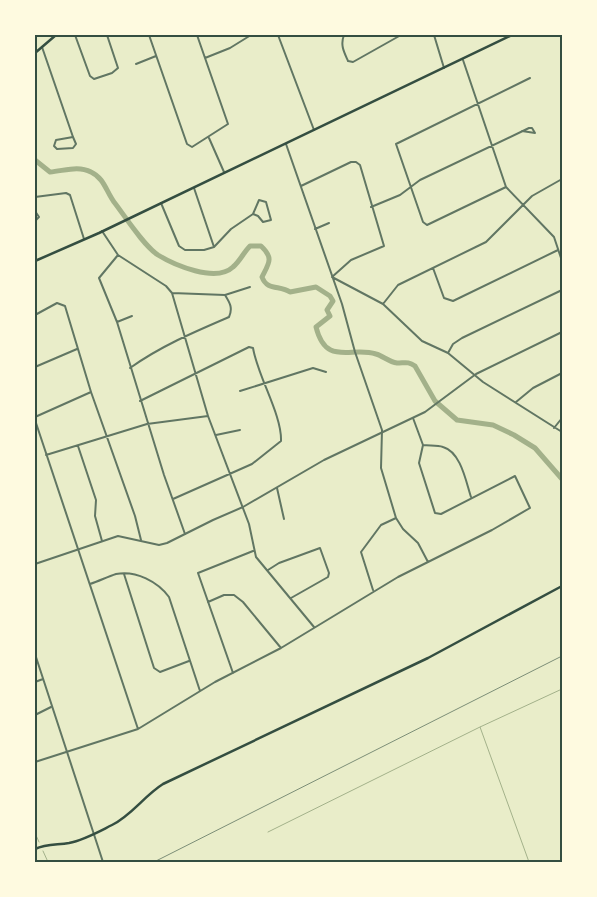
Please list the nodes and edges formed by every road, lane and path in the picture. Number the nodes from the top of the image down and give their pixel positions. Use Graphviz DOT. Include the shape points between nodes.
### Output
graph roads {
  1 [pos="56,35"];
  2 [pos="75,35"];
  3 [pos="107,35"];
  4 [pos="149,35"];
  5 [pos="197,35"];
  6 [pos="251,35"];
  7 [pos="278,35"];
  8 [pos="344,35"];
  9 [pos="401,35"];
  10 [pos="434,35"];
  11 [pos="512,35"];
  12 [pos="42,47"];
  13 [pos="35,53"];
  14 [pos="156,56"];
  15 [pos="205,58"];
  16 [pos="462,60"];
  17 [pos="136,64"];
  18 [pos="444,68"];
  19 [pos="530,78"];
  20 [pos="478,104"];
  21 [pos="314,130"];
  22 [pos="522,131"];
  23 [pos="73,137"];
  24 [pos="209,138"];
  25 [pos="286,144"];
  26 [pos="492,146"];
  27 [pos="224,174"];
  28 [pos="562,179"];
  29 [pos="301,187"];
  30 [pos="411,187"];
  31 [pos="506,187"];
  32 [pos="194,188"];
  33 [pos="35,197"];
  34 [pos="161,203"];
  35 [pos="523,204"];
  36 [pos="370,207"];
  37 [pos="35,211"];
  38 [pos="253,214"];
  39 [pos="35,221"];
  40 [pos="329,223"];
  41 [pos="315,229"];
  42 [pos="102,231"];
  43 [pos="84,239"];
  44 [pos="214,247"];
  45 [pos="558,250"];
  46 [pos="118,255"];
  47 [pos="35,261"];
  48 [pos="562,261"];
  49 [pos="433,268"];
  50 [pos="332,277"];
  51 [pos="250,287"];
  52 [pos="562,290"];
  53 [pos="172,293"];
  54 [pos="225,295"];
  55 [pos="383,304"];
  56 [pos="35,315"];
  57 [pos="132,316"];
  58 [pos="116,322"];
  59 [pos="562,332"];
  60 [pos="185,335"];
  61 [pos="77,349"];
  62 [pos="448,352"];
  63 [pos="35,367"];
  64 [pos="130,368"];
  65 [pos="326,372"];
  66 [pos="562,373"];
  67 [pos="476,374"];
  68 [pos="196,375"];
  69 [pos="263,383"];
  70 [pos="240,391"];
  71 [pos="91,392"];
  72 [pos="140,401"];
  73 [pos="516,402"];
  74 [pos="208,416"];
  75 [pos="414,418"];
  76 [pos="562,418"];
  77 [pos="35,419"];
  78 [pos="148,424"];
  79 [pos="554,428"];
  80 [pos="240,430"];
  81 [pos="382,430"];
  82 [pos="562,432"];
  83 [pos="108,436"];
  84 [pos="215,436"];
  85 [pos="423,445"];
  86 [pos="78,446"];
  87 [pos="46,456"];
  88 [pos="229,472"];
  89 [pos="276,488"];
  90 [pos="471,498"];
  91 [pos="173,499"];
  92 [pos="243,507"];
  93 [pos="396,518"];
  94 [pos="284,519"];
  95 [pos="185,534"];
  96 [pos="141,540"];
  97 [pos="102,541"];
  98 [pos="78,550"];
  99 [pos="253,550"];
  100 [pos="428,562"];
  101 [pos="35,564"];
  102 [pos="267,571"];
  103 [pos="124,574"];
  104 [pos="90,584"];
  105 [pos="562,586"];
  106 [pos="373,590"];
  107 [pos="291,598"];
  108 [pos="208,602"];
  109 [pos="314,627"];
  110 [pos="281,648"];
  111 [pos="35,654"];
  112 [pos="189,661"];
  113 [pos="233,673"];
  114 [pos="43,679"];
  115 [pos="35,682"];
  116 [pos="200,691"];
  117 [pos="52,707"];
  118 [pos="35,715"];
  119 [pos="138,729"];
  120 [pos="66,752"];
  121 [pos="35,762"];
  122 [pos="93,834"];
  123 [pos="35,849"];
  124 [pos="102,862"];
  1 -- 12 [label="main road"];
  2 -- 3 [label="street" via="94,79 118,68"];
  4 -- 14 [label="street"];
  5 -- 15 [label="street"];
  6 -- 15 [label="street"];
  7 -- 21 [label="street"];
  8 -- 9 [label="street" via="343,51 348,61 353,62"];
  10 -- 18 [label="street"];
  11 -- 16 [label="main road"];
  12 -- 13 [label="main road"];
  12 -- 23 [label="street"];
  14 -- 17 [label="street"];
  14 -- 24 [label="street" via="187,144 192,147"];
  15 -- 24 [label="street" via="228,121 227,126"];
  16 -- 18 [label="main road"];
  16 -- 20 [label="street"];
  18 -- 21 [label="main road"];
  19 -- 20 [label="street"];
  20 -- 26 [label="street"];
  20 -- 30 [label="street" via="396,144"];
  21 -- 25 [label="main road"];
  22 -- 22 [label="street" via="534,134 535,133 532,128"];
  22 -- 26 [label="street"];
  23 -- 23 [label="street" via="56,140 54,146 57,149 73,148 76,144"];
  24 -- 27 [label="street"];
  25 -- 27 [label="main road"];
  25 -- 29 [label="street"];
  26 -- 30 [label="street"];
  26 -- 31 [label="street"];
  27 -- 32 [label="main road"];
  28 -- 35 [label="street"];
  29 -- 36 [label="street" via="356,162 360,165"];
  29 -- 41 [label="street"];
  30 -- 31 [label="street" via="423,222 427,225"];
  30 -- 36 [label="street"];
  31 -- 35 [label="street"];
  32 -- 34 [label="main road"];
  32 -- 44 [label="street"];
  33 -- 43 [label="street" via="70,195"];
  34 -- 42 [label="main road"];
  34 -- 44 [label="street" via="179,246 185,250"];
  35 -- 45 [label="street" via="554,237"];
  35 -- 49 [label="street" via="486,242"];
  36 -- 50 [label="street" via="384,246 351,260"];
  37 -- 39 [label="street" via="39,217"];
  38 -- 38 [label="street" via="264,222 271,220 263,199 257,201"];
  38 -- 44 [label="street" via="231,229"];
  40 -- 41 [label="street"];
  41 -- 50 [label="street"];
  42 -- 43 [label="main road"];
  42 -- 46 [label="street"];
  43 -- 47 [label="main road"];
  45 -- 48 [label="street"];
  45 -- 49 [label="street" via="453,301 444,298"];
  46 -- 53 [label="street"];
  46 -- 58 [label="street" via="100,278"];
  49 -- 55 [label="street" via="398,285"];
  50 -- 55 [label="street"];
  50 -- 81 [label="street"];
  51 -- 54 [label="street"];
  52 -- 62 [label="street" via="462,338"];
  53 -- 54 [label="street"];
  53 -- 60 [label="street"];
  54 -- 60 [label="street" via="232,311 229,317"];
  55 -- 62 [label="street" via="422,341"];
  56 -- 61 [label="street" via="58,303 65,306"];
  57 -- 58 [label="street"];
  58 -- 64 [label="street"];
  59 -- 67 [label="street"];
  60 -- 64 [label="street"];
  60 -- 68 [label="street"];
  61 -- 63 [label="street"];
  61 -- 71 [label="street"];
  62 -- 67 [label="street"];
  64 -- 72 [label="street"];
  65 -- 69 [label="street" via="313,368"];
  66 -- 73 [label="street" via="533,388"];
  67 -- 73 [label="street" via="482,382"];
  67 -- 75 [label="street"];
  68 -- 69 [label="street" via="248,347 253,348"];
  68 -- 72 [label="street"];
  68 -- 74 [label="street"];
  69 -- 70 [label="street"];
  69 -- 88 [label="street" via="282,441 252,464"];
  71 -- 77 [label="street"];
  71 -- 83 [label="street"];
  72 -- 78 [label="street"];
  73 -- 79 [label="street"];
  74 -- 78 [label="street"];
  74 -- 84 [label="street"];
  75 -- 81 [label="street"];
  75 -- 85 [label="street"];
  76 -- 79 [label="street"];
  77 -- 87 [label="street"];
  78 -- 83 [label="street"];
  78 -- 91 [label="street"];
  79 -- 82 [label="street"];
  80 -- 84 [label="street"];
  81 -- 89 [label="street"];
  81 -- 93 [label="street" via="381,468"];
  83 -- 86 [label="street"];
  83 -- 96 [label="street"];
  84 -- 88 [label="street"];
  85 -- 90 [label="street" via="444,447 452,453 459,461"];
  85 -- 90 [label="street" via="419,463 435,513"];
  86 -- 87 [label="street"];
  86 -- 97 [label="street" via="96,500 95,516"];
  87 -- 98 [label="street"];
  88 -- 91 [label="street"];
  88 -- 92 [label="street"];
  89 -- 92 [label="street"];
  89 -- 94 [label="street"];
  90 -- 100 [label="street" via="514,476 530,508"];
  91 -- 95 [label="street"];
  92 -- 95 [label="street"];
  92 -- 99 [label="street"];
  93 -- 100 [label="street" via="418,543"];
  93 -- 106 [label="street" via="381,525 361,552"];
  95 -- 96 [label="street" via="159,545"];
  96 -- 97 [label="street" via="118,536"];
  97 -- 98 [label="street"];
  98 -- 101 [label="street"];
  98 -- 104 [label="street"];
  99 -- 102 [label="street"];
  99 -- 108 [label="street" via="198,573"];
  100 -- 106 [label="street"];
  102 -- 107 [label="street"];
  102 -- 107 [label="street" via="279,563 320,548 328,576"];
  103 -- 104 [label="street"];
  103 -- 112 [label="street" via="146,578 161,586 169,597"];
  103 -- 112 [label="street" via="154,668 160,672"];
  104 -- 119 [label="street"];
  105 -- 122 [label="main road" via="428,658 163,784 121,820"];
  106 -- 109 [label="street"];
  107 -- 109 [label="street"];
  108 -- 110 [label="street" via="224,595 234,595"];
  108 -- 113 [label="street"];
  109 -- 110 [label="street"];
  110 -- 113 [label="street"];
  111 -- 114 [label="street"];
  112 -- 116 [label="street"];
  113 -- 116 [label="street"];
  114 -- 115 [label="street"];
  114 -- 117 [label="street"];
  116 -- 119 [label="street"];
  117 -- 118 [label="street"];
  117 -- 120 [label="street"];
  119 -- 120 [label="street"];
  120 -- 121 [label="street"];
  120 -- 122 [label="street"];
  122 -- 123 [label="main road" via="78,841"];
  122 -- 124 [label="street"];
}
